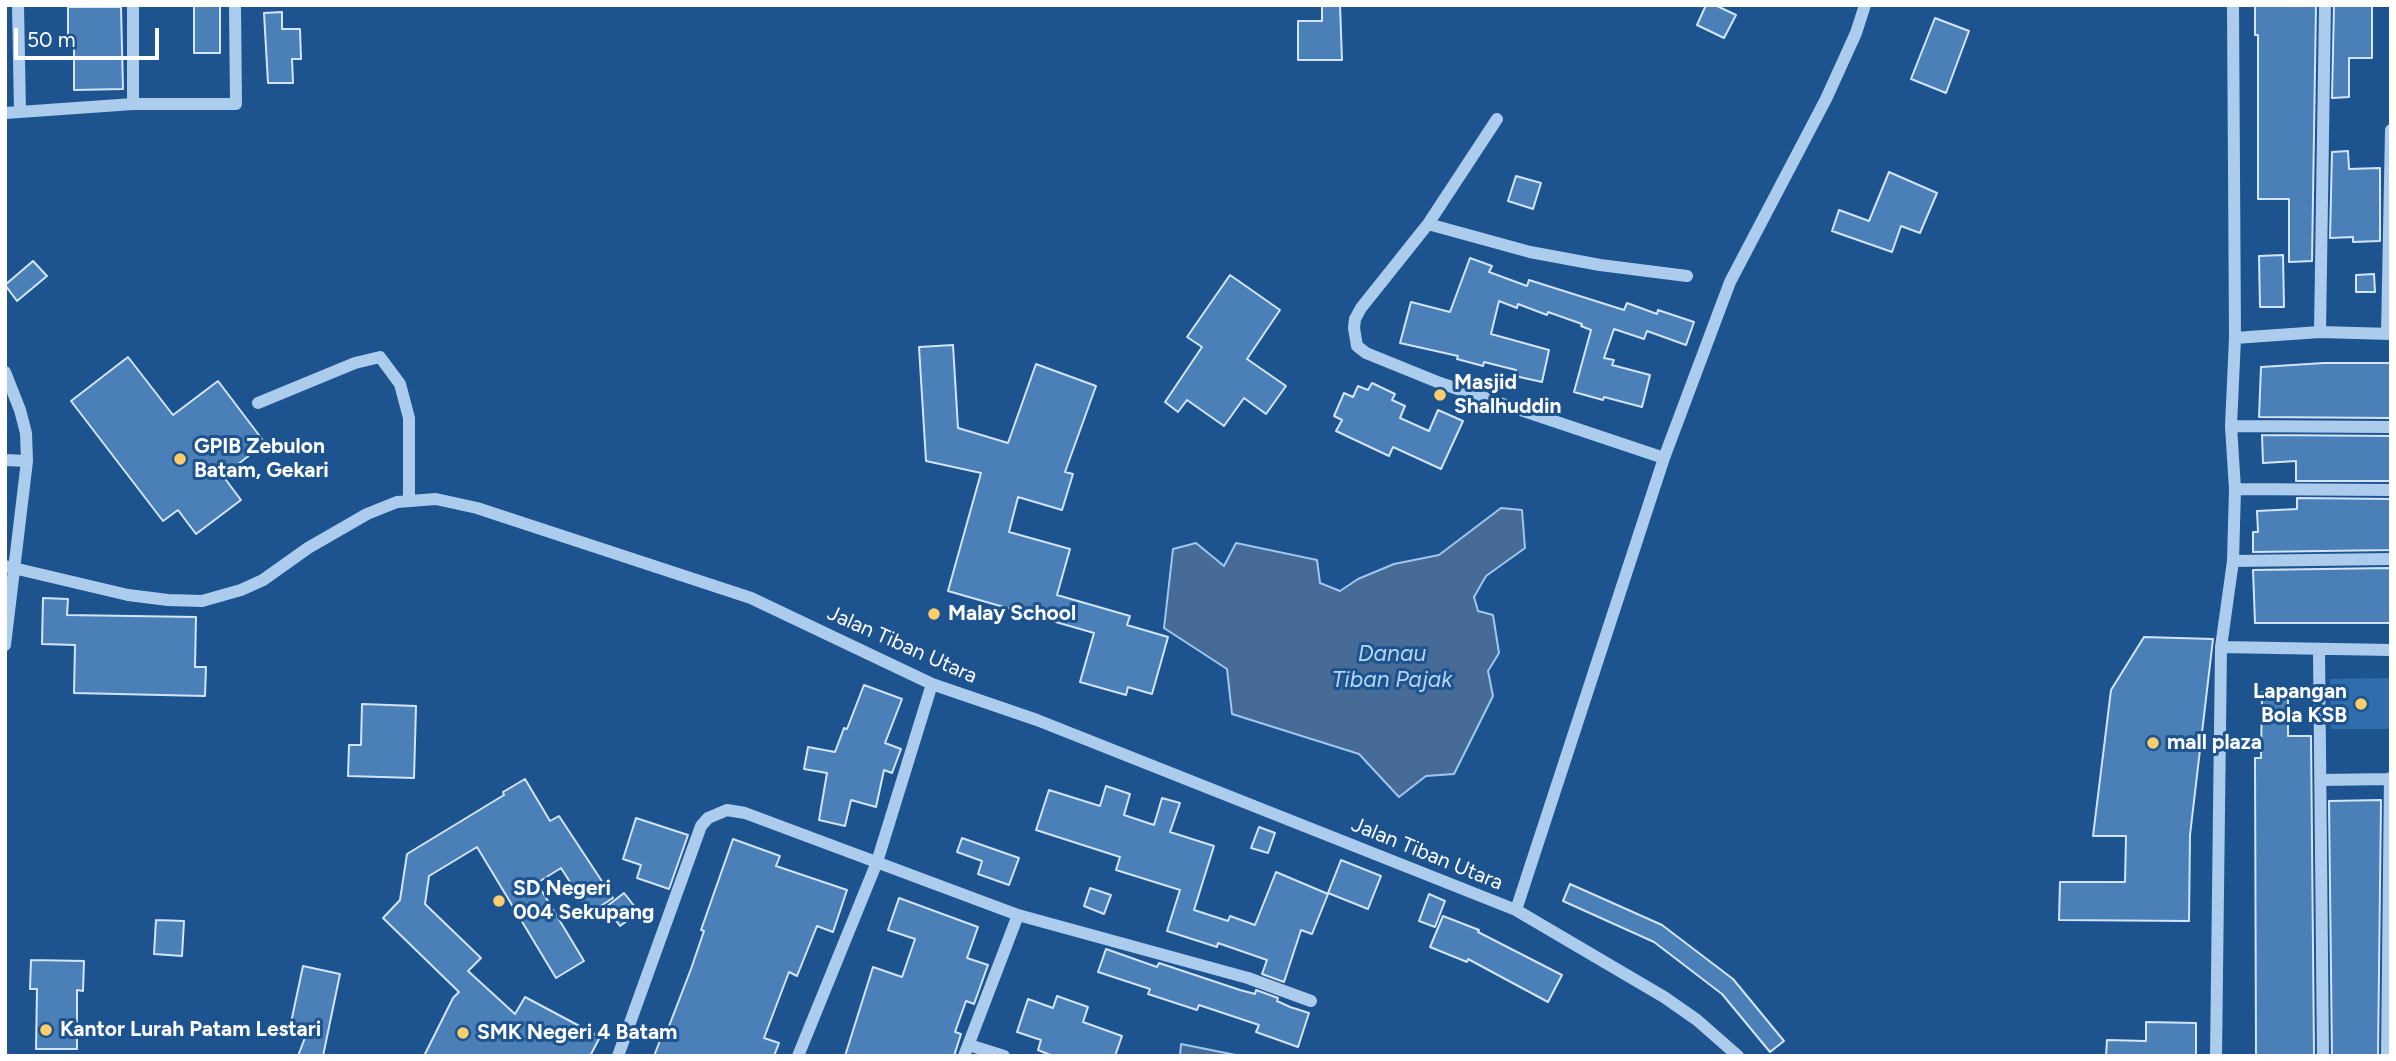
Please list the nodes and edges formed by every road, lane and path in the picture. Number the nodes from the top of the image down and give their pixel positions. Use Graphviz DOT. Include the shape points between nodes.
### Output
graph roads {
  1 [pos="18,5"];
  2 [pos="133,5"];
  3 [pos="235,5"];
  4 [pos="1865,5"];
  5 [pos="2233,5"];
  6 [pos="2325,5"];
  7 [pos="133,104"];
  8 [pos="20,112"];
  9 [pos="5,113"];
  10 [pos="1497,119"];
  11 [pos="2391,130"];
  12 [pos="1428,224"];
  13 [pos="1688,276"];
  14 [pos="2320,332"];
  15 [pos="2389,334"];
  16 [pos="2235,338"];
  17 [pos="5,372"];
  18 [pos="258,403"];
  19 [pos="2231,426"];
  20 [pos="2391,427"];
  21 [pos="1664,458"];
  22 [pos="5,460"];
  23 [pos="27,461"];
  24 [pos="2235,489"];
  25 [pos="2391,490"];
  26 [pos="409,501"];
  27 [pos="2391,559"];
  28 [pos="2233,561"];
  29 [pos="10,567"];
  30 [pos="5,645"];
  31 [pos="2221,647"];
  32 [pos="2319,650"];
  33 [pos="2391,650"];
  34 [pos="932,684"];
  35 [pos="2390,779"];
  36 [pos="2320,780"];
  37 [pos="877,862"];
  38 [pos="1516,910"];
  39 [pos="1018,915"];
  40 [pos="1311,1000"];
  41 [pos="967,1050"];
  42 [pos="618,1056"];
  43 [pos="799,1056"];
  44 [pos="1004,1056"];
  45 [pos="1738,1056"];
  46 [pos="2216,1056"];
  47 [pos="2323,1056"];
  48 [pos="2387,1056"];
  1 -- 8 [label="street"];
  2 -- 7 [label="street"];
  3 -- 7 [label="street" via="236,104"];
  4 -- 21 [label="street" via="1826,99 1730,282"];
  5 -- 16 [label="street"];
  6 -- 14 [label="street"];
  7 -- 8 [label="street"];
  8 -- 9 [label="street"];
  10 -- 12 [label="street"];
  11 -- 15 [label="street"];
  12 -- 13 [label="street" via="1530,252"];
  12 -- 21 [label="street" via="1361,308 1354,328 1357,346 1440,383"];
  14 -- 15 [label="street"];
  14 -- 16 [label="street"];
  16 -- 19 [label="street"];
  17 -- 23 [label="street" via="26,433"];
  18 -- 26 [label="street" via="380,357 400,384 408,418"];
  19 -- 20 [label="street"];
  19 -- 24 [label="street"];
  21 -- 38 [label="street"];
  22 -- 23 [label="street"];
  23 -- 29 [label="street"];
  24 -- 25 [label="street"];
  24 -- 28 [label="street"];
  26 -- 29 [label="street, Jalan Tiban Utara" via="367,514 263,580 202,601 128,595"];
  26 -- 34 [label="street, Jalan Tiban Utara" via="436,499 467,505 713,584 777,609"];
  27 -- 28 [label="street"];
  28 -- 31 [label="street"];
  29 -- 30 [label="street"];
  31 -- 32 [label="street"];
  31 -- 46 [label="street"];
  32 -- 33 [label="street"];
  32 -- 36 [label="street"];
  34 -- 37 [label="street"];
  34 -- 38 [label="street, Jalan Tiban Utara" via="1037,720"];
  35 -- 36 [label="street"];
  35 -- 48 [label="street"];
  36 -- 47 [label="street"];
  37 -- 39 [label="street"];
  37 -- 42 [label="street" via="745,813 727,810 708,818 701,826"];
  37 -- 43 [label="street"];
  38 -- 45 [label="street, Jalan Tiban Utara" via="1664,997"];
  39 -- 40 [label="street" via="1248,978"];
  39 -- 41 [label="street"];
  41 -- 44 [label="street"];
}
